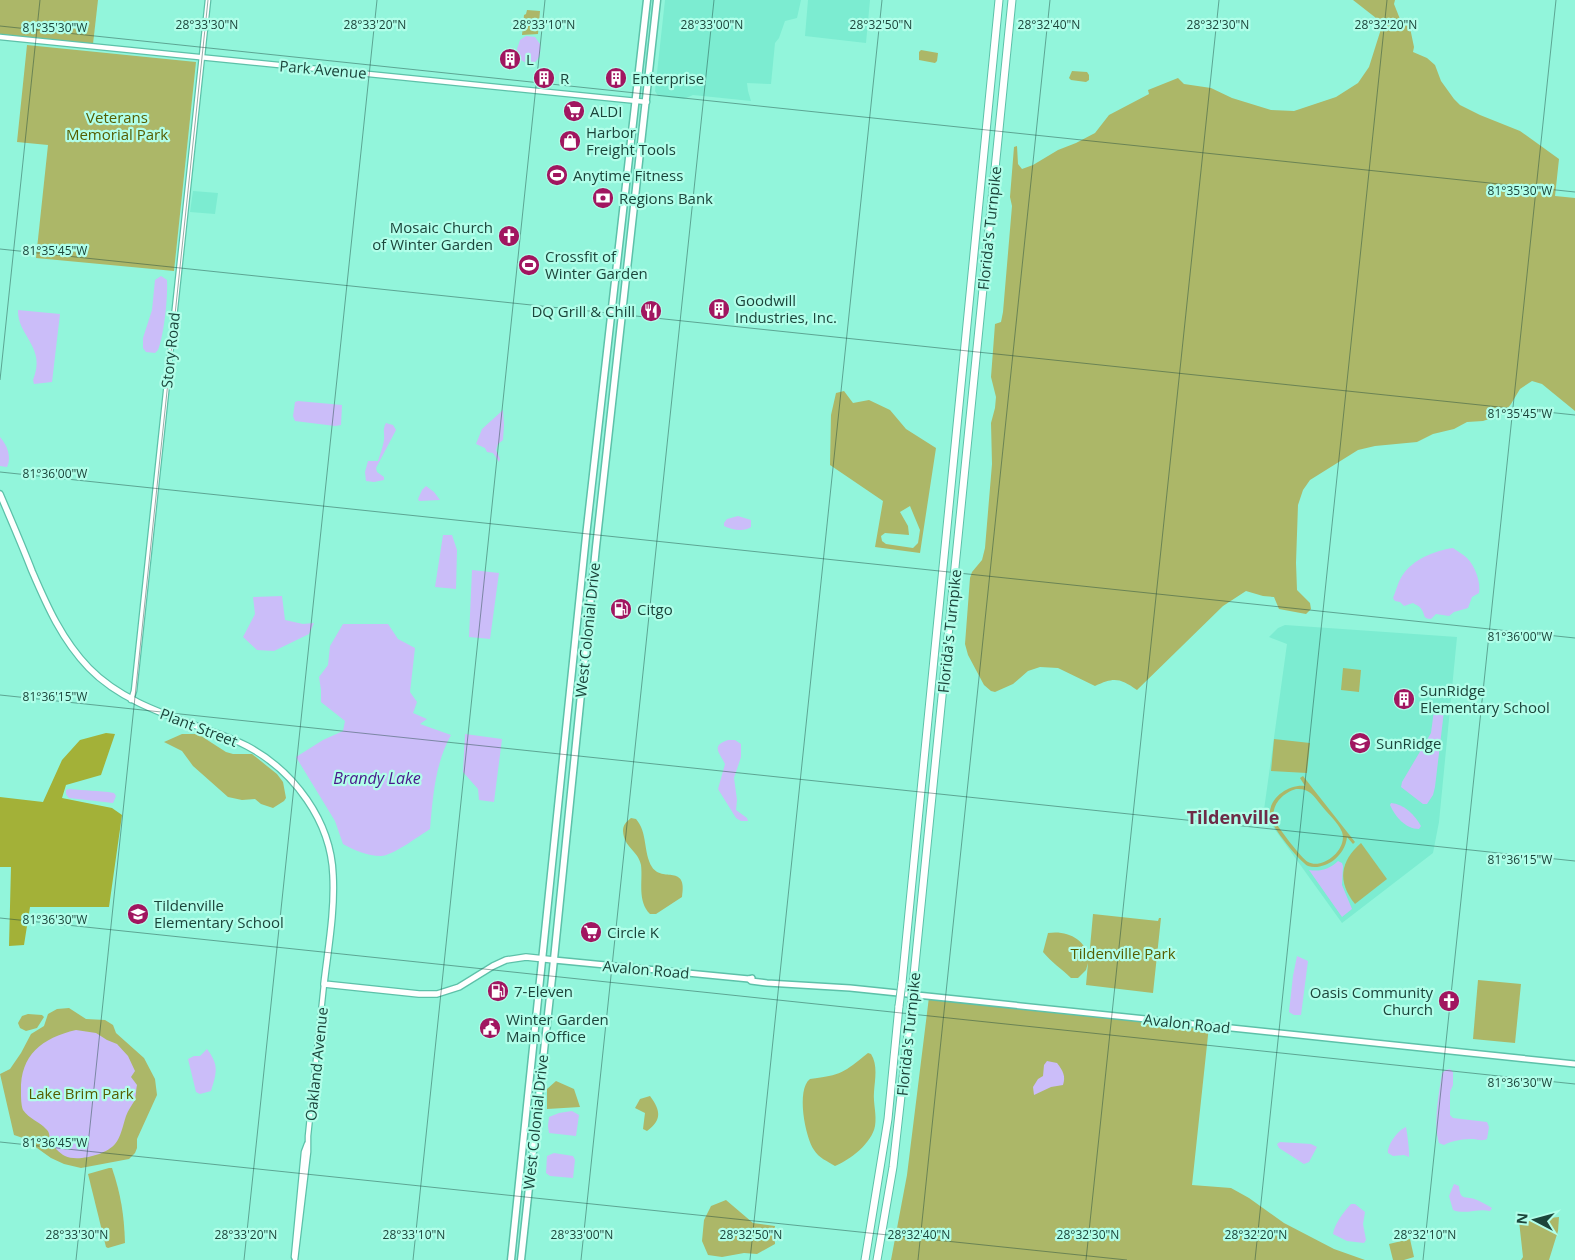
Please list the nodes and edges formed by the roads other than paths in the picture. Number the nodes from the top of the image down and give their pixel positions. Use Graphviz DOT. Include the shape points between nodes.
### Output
graph roads {
  1 [pos="208,0"];
  2 [pos="646,0"];
  3 [pos="653,0"];
  4 [pos="657,0"];
  5 [pos="999,0"];
  6 [pos="1012,0"];
  7 [pos="654,25"];
  8 [pos="0,37"];
  9 [pos="202,57"];
  10 [pos="636,100"];
  11 [pos="647,102"];
  12 [pos="627,180"];
  13 [pos="634,205"];
  14 [pos="613,300"];
  15 [pos="610,326"];
  16 [pos="620,329"];
  17 [pos="618,358"];
  18 [pos="593,475"];
  19 [pos="0,494"];
  20 [pos="600,514"];
  21 [pos="586,536"];
  22 [pos="596,547"];
  23 [pos="131,700"];
  24 [pos="566,732"];
  25 [pos="564,749"];
  26 [pos="574,753"];
  27 [pos="571,787"];
  28 [pos="543,959"];
  29 [pos="554,960"];
  30 [pos="324,984"];
  31 [pos="1575,1064"];
  32 [pos="295,1260"];
  33 [pos="511,1260"];
  34 [pos="521,1260"];
  35 [pos="864,1260"];
  36 [pos="877,1260"];
  1 -- 9 [label="street, Story Road"];
  2 -- 10 [label="highway, West Colonial Drive"];
  3 -- 7 [label="highway"];
  4 -- 7 [label="highway, West Colonial Drive"];
  5 -- 35 [label="highway, Florida's Turnpike, bridge" via="888,1119"];
  6 -- 36 [label="highway, Florida's Turnpike, bridge" via="911,1007 893,1167"];
  7 -- 11 [label="highway, West Colonial Drive"];
  8 -- 9 [label="street, Park Avenue"];
  9 -- 10 [label="street, Park Avenue"];
  9 -- 23 [label="street, Story Road"];
  10 -- 11 [label="street, Park Avenue"];
  10 -- 12 [label="highway, West Colonial Drive"];
  11 -- 13 [label="highway, West Colonial Drive"];
  12 -- 13 [label="highway" via="632,187"];
  12 -- 14 [label="highway, West Colonial Drive"];
  13 -- 16 [label="highway, West Colonial Drive"];
  14 -- 15 [label="highway, West Colonial Drive"];
  14 -- 16 [label="highway" via="615,320"];
  15 -- 17 [label="highway" via="615,333"];
  15 -- 18 [label="highway, West Colonial Drive"];
  16 -- 17 [label="highway, West Colonial Drive"];
  17 -- 20 [label="highway, West Colonial Drive"];
  18 -- 20 [label="highway" via="594,507"];
  18 -- 21 [label="highway, West Colonial Drive"];
  19 -- 23 [label="main road, Plant Street" via="54,620 89,668"];
  20 -- 22 [label="highway, West Colonial Drive"];
  21 -- 22 [label="highway"];
  21 -- 24 [label="highway, West Colonial Drive"];
  22 -- 26 [label="highway, West Colonial Drive"];
  23 -- 30 [label="main road, Plant Street" via="248,746 277,766 312,807 328,846 333,874"];
  24 -- 25 [label="highway, West Colonial Drive"];
  24 -- 26 [label="highway" via="568,747"];
  25 -- 27 [label="highway" via="570,759"];
  25 -- 28 [label="highway, West Colonial Drive"];
  26 -- 27 [label="highway, West Colonial Drive"];
  27 -- 29 [label="highway, West Colonial Drive"];
  28 -- 29 [label="main road, Avalon Road"];
  28 -- 30 [label="main road, Avalon Road" via="506,960 460,987 437,994"];
  28 -- 33 [label="highway, West Colonial Drive"];
  29 -- 31 [label="main road, Avalon Road"];
  29 -- 34 [label="highway, West Colonial Drive"];
  30 -- 32 [label="street, Oakland Avenue"];
}
